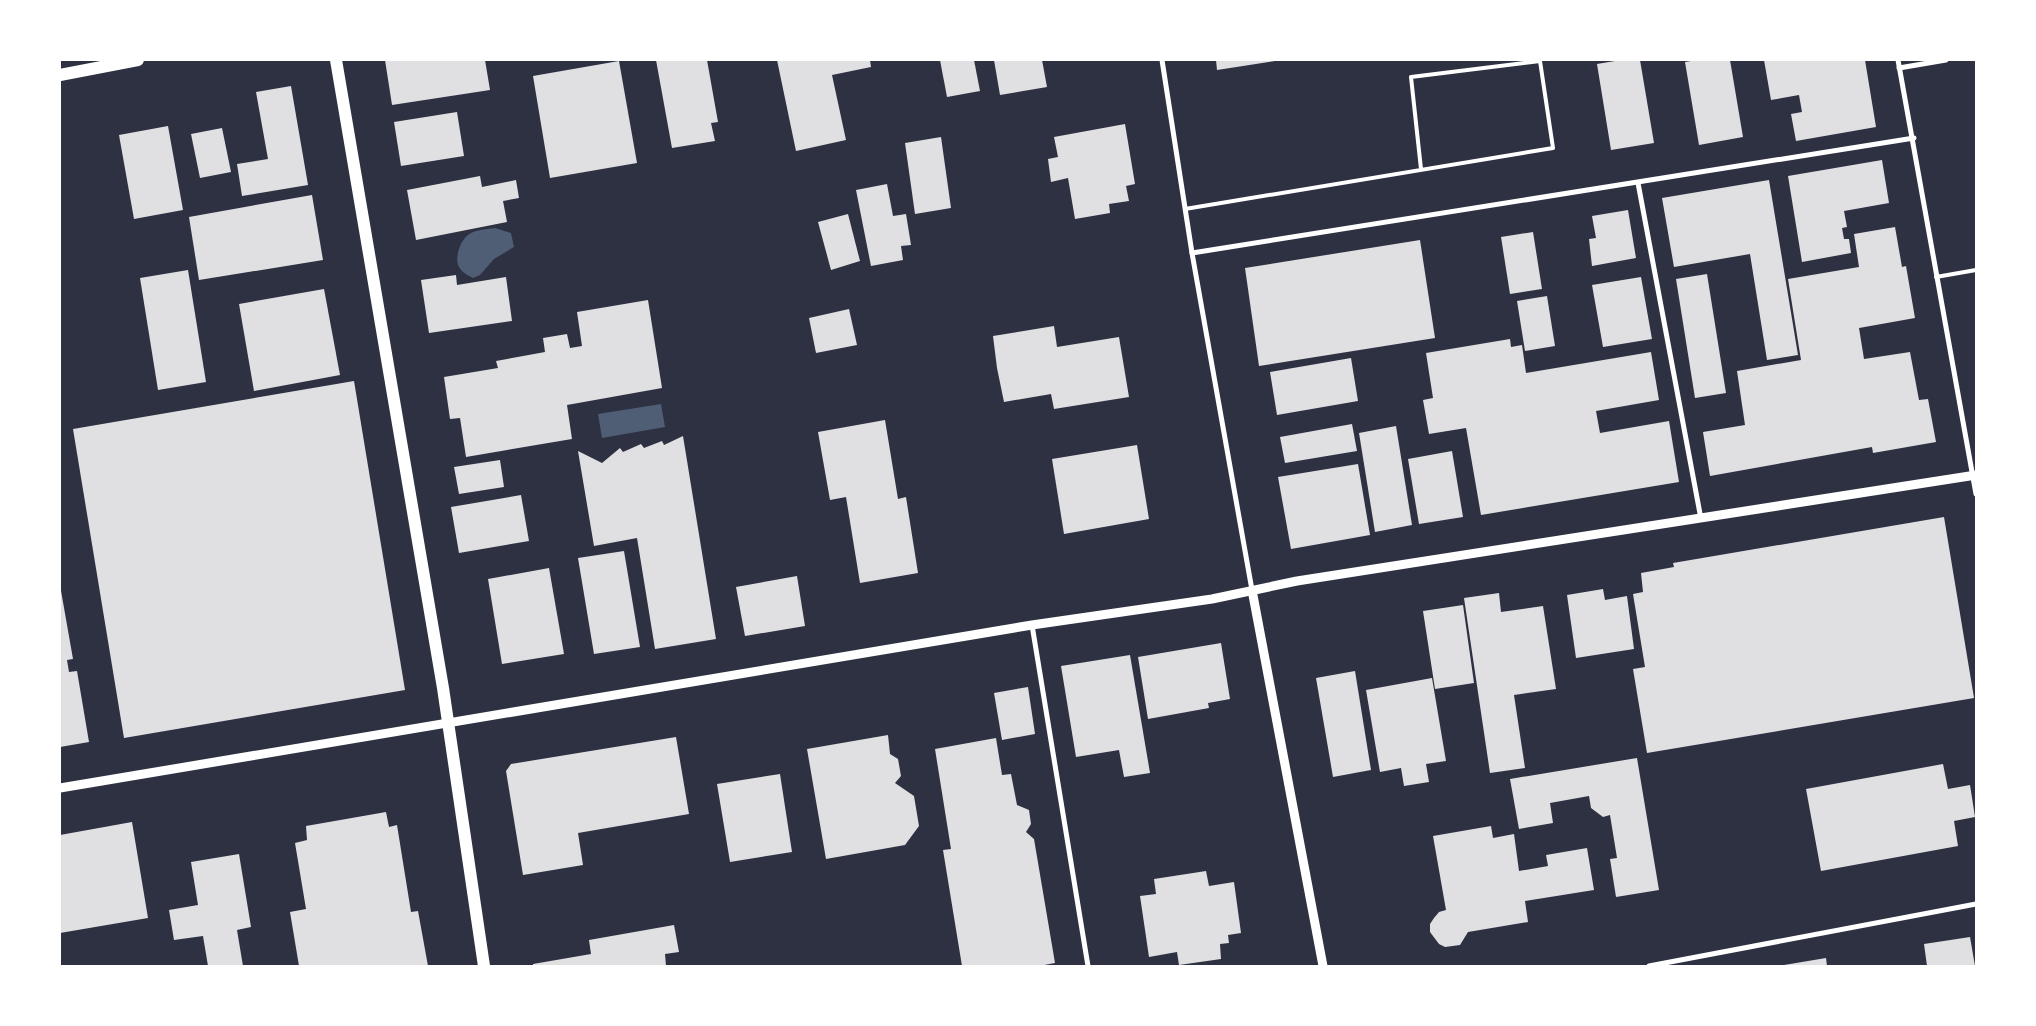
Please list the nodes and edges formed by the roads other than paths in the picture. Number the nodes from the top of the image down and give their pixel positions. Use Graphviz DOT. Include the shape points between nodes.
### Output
graph roads {
  1 [pos="138,60"];
  2 [pos="336,60"];
  3 [pos="1162,60"];
  4 [pos="1898,60"];
  5 [pos="1946,60"];
  6 [pos="1899,68"];
  7 [pos="60,75"];
  8 [pos="1914,138"];
  9 [pos="1420,169"];
  10 [pos="1638,183"];
  11 [pos="1185,209"];
  12 [pos="1192,253"];
  13 [pos="1976,270"];
  14 [pos="1936,277"];
  15 [pos="1974,475"];
  16 [pos="1976,494"];
  17 [pos="1701,519"];
  18 [pos="1252,590"];
  19 [pos="1032,625"];
  20 [pos="447,724"];
  21 [pos="60,788"];
  22 [pos="1976,904"];
  23 [pos="484,966"];
  24 [pos="1088,966"];
  25 [pos="1323,966"];
  26 [pos="1650,966"];
  1 -- 7 [label="main road"];
  2 -- 20 [label="main road"];
  3 -- 11 [label="street"];
  4 -- 6 [label="street"];
  5 -- 6 [label="street"];
  6 -- 8 [label="street"];
  8 -- 10 [label="street"];
  8 -- 14 [label="street"];
  9 -- 9 [label="lane" via="1411,77 1540,61 1553,148"];
  9 -- 11 [label="lane"];
  10 -- 12 [label="street"];
  10 -- 17 [label="street"];
  11 -- 12 [label="street"];
  12 -- 18 [label="street"];
  13 -- 14 [label="lane"];
  14 -- 15 [label="street"];
  15 -- 16 [label="street"];
  15 -- 17 [label="street"];
  17 -- 18 [label="street"];
  18 -- 19 [label="street" via="1212,599"];
  18 -- 25 [label="street"];
  19 -- 20 [label="street"];
  19 -- 24 [label="street"];
  20 -- 21 [label="street"];
  20 -- 23 [label="main road"];
  22 -- 26 [label="street"];
}
